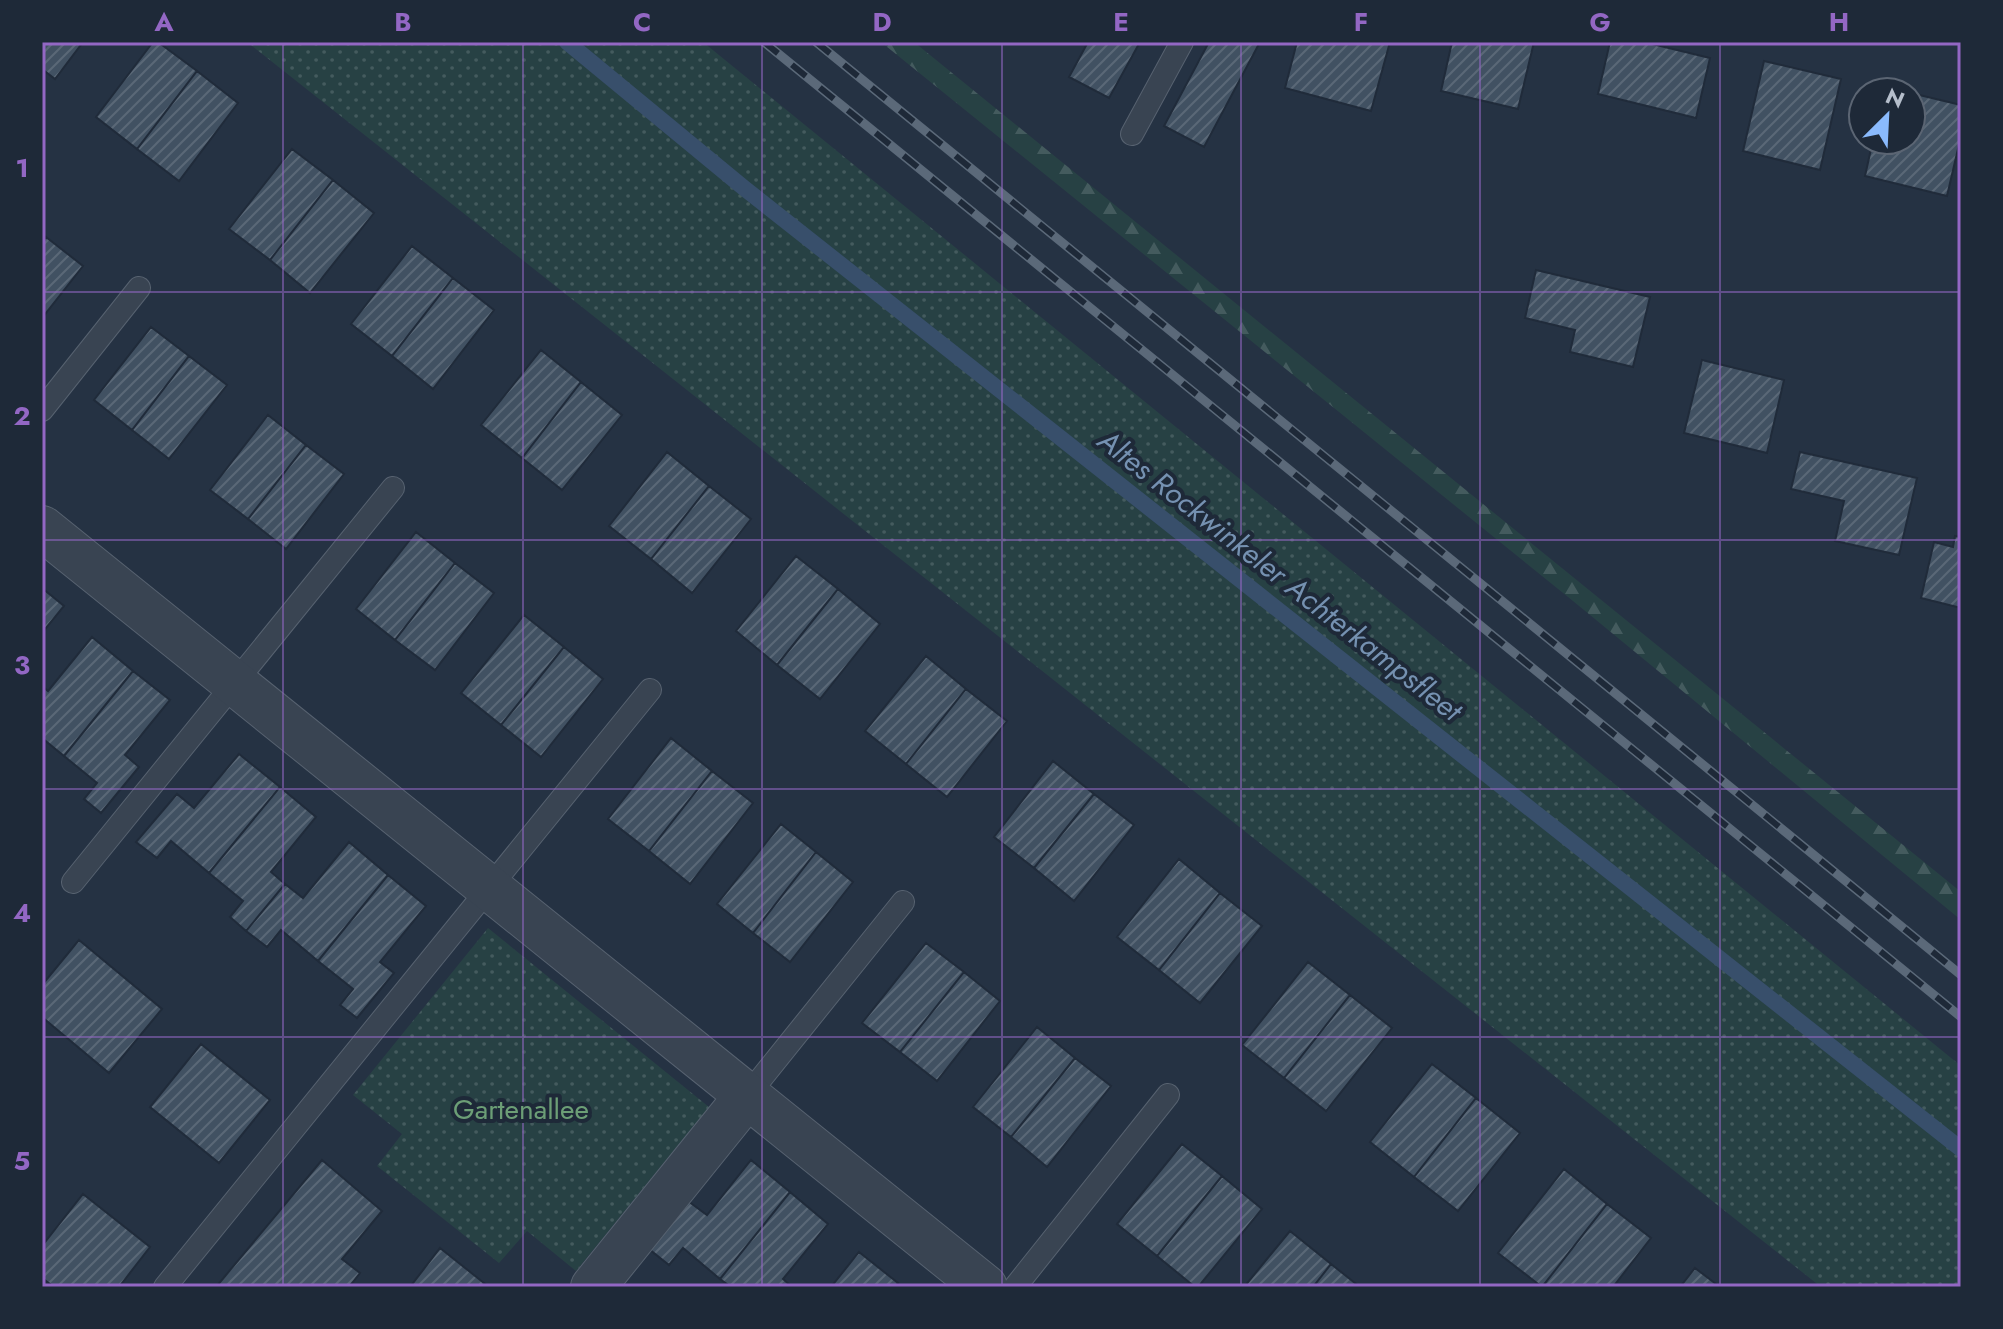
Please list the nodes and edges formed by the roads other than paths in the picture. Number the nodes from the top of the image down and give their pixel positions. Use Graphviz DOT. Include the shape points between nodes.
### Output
graph roads {
  1 [pos="1182,42"];
  2 [pos="1132,134"];
  3 [pos="139,288"];
  4 [pos="42,410"];
  5 [pos="393,488"];
  6 [pos="42,528"];
  7 [pos="234,683"];
  8 [pos="650,690"];
  9 [pos="73,882"];
  10 [pos="491,888"];
  11 [pos="903,902"];
  12 [pos="1168,1095"];
  13 [pos="747,1096"];
  14 [pos="165,1287"];
  15 [pos="593,1287"];
  16 [pos="985,1287"];
  17 [pos="1015,1287"];
  1 -- 2 [label="lane"];
  3 -- 4 [label="lane"];
  5 -- 7 [label="lane"];
  6 -- 7 [label="street"];
  7 -- 9 [label="lane"];
  7 -- 10 [label="street"];
  8 -- 10 [label="lane"];
  10 -- 13 [label="street"];
  10 -- 14 [label="lane"];
  11 -- 13 [label="lane"];
  12 -- 17 [label="lane"];
  13 -- 15 [label="street"];
  13 -- 16 [label="street"];
}
